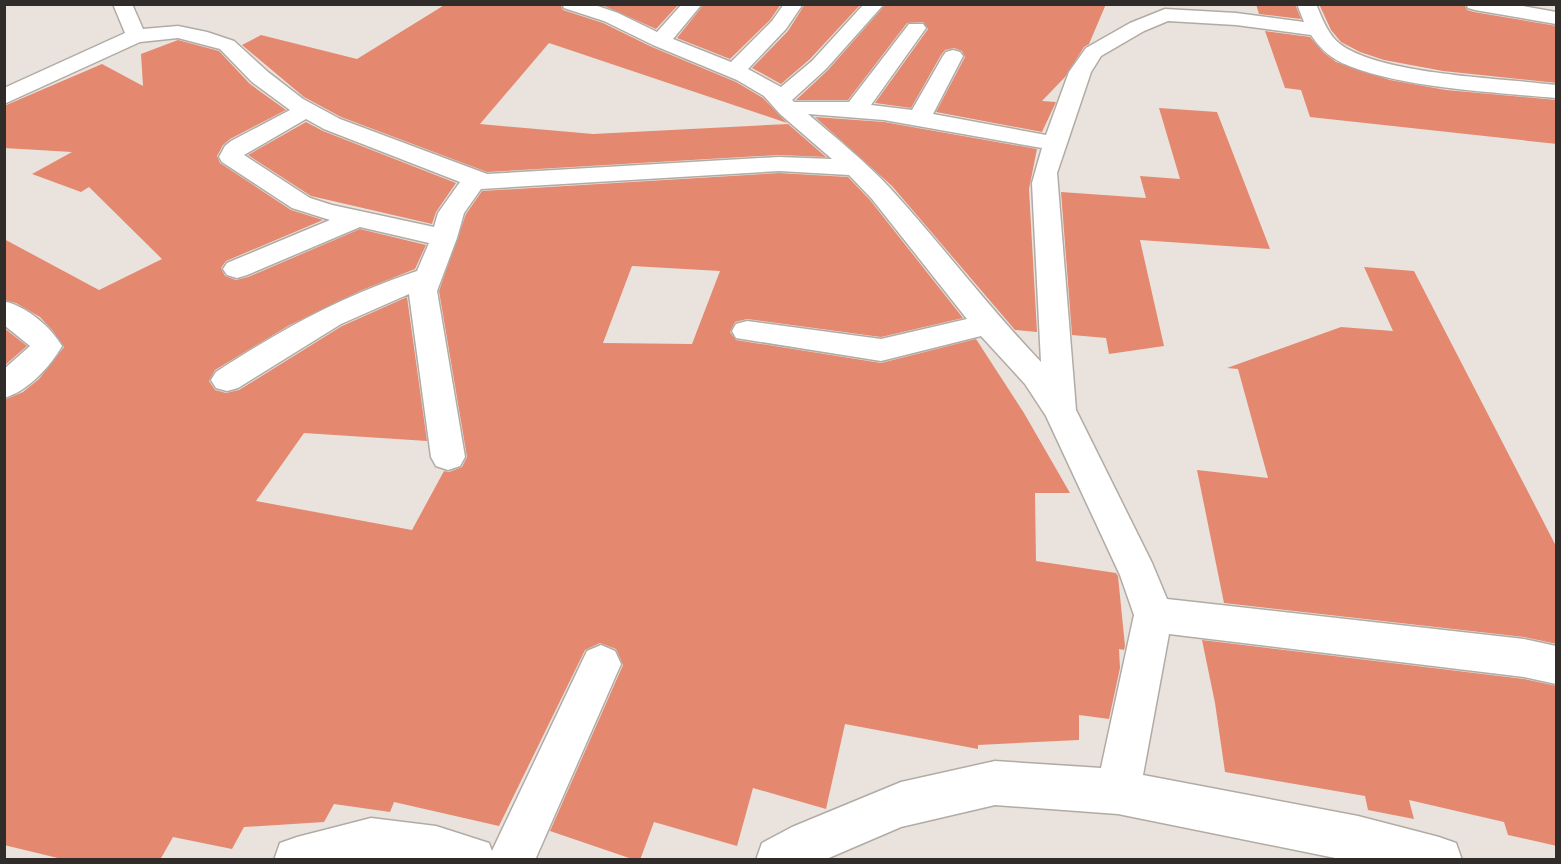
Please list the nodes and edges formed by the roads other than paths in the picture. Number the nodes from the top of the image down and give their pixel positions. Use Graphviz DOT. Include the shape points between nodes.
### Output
graph roads {
  1 [pos="122,4"];
  2 [pos="572,4"];
  3 [pos="693,4"];
  4 [pos="794,4"];
  5 [pos="875,4"];
  6 [pos="1306,4"];
  7 [pos="1475,4"];
  8 [pos="1165,10"];
  9 [pos="1557,18"];
  10 [pos="916,28"];
  11 [pos="1317,30"];
  12 [pos="136,36"];
  13 [pos="660,41"];
  14 [pos="953,56"];
  15 [pos="734,70"];
  16 [pos="1557,91"];
  17 [pos="4,97"];
  18 [pos="783,104"];
  19 [pos="856,109"];
  20 [pos="305,111"];
  21 [pos="919,118"];
  22 [pos="1056,144"];
  23 [pos="856,168"];
  24 [pos="475,179"];
  25 [pos="358,218"];
  26 [pos="444,238"];
  27 [pos="237,269"];
  28 [pos="428,277"];
  29 [pos="7,312"];
  30 [pos="987,324"];
  31 [pos="747,331"];
  32 [pos="227,380"];
  33 [pos="4,387"];
  34 [pos="1060,411"];
  35 [pos="448,457"];
  36 [pos="1153,615"];
  37 [pos="601,664"];
  38 [pos="1557,665"];
  39 [pos="1118,792"];
  40 [pos="1360,849"];
  41 [pos="297,860"];
  42 [pos="472,860"];
  43 [pos="511,860"];
  44 [pos="779,860"];
  45 [pos="1439,860"];
  1 -- 12 [label="street"];
  2 -- 13 [label="street" via="622,13"];
  3 -- 13 [label="street"];
  4 -- 15 [label="street" via="779,25"];
  5 -- 18 [label="street"];
  6 -- 11 [label="street"];
  7 -- 9 [label="street"];
  8 -- 11 [label="street"];
  8 -- 22 [label="street" via="1093,52 1080,72"];
  10 -- 19 [label="street"];
  11 -- 16 [label="street" via="1332,49 1392,71"];
  12 -- 17 [label="street"];
  12 -- 20 [label="street" via="178,32 227,45 260,77"];
  13 -- 15 [label="street"];
  14 -- 21 [label="street"];
  15 -- 18 [label="street" via="761,83"];
  18 -- 19 [label="street"];
  18 -- 23 [label="street"];
  19 -- 21 [label="street"];
  20 -- 24 [label="street"];
  20 -- 25 [label="street" via="239,146 231,157 301,203"];
  21 -- 22 [label="street"];
  22 -- 34 [label="street" via="1044,183"];
  23 -- 24 [label="street" via="779,164 494,183"];
  23 -- 30 [label="street"];
  24 -- 26 [label="street" via="451,213"];
  25 -- 26 [label="street"];
  25 -- 27 [label="street"];
  26 -- 28 [label="street"];
  28 -- 32 [label="street" via="321,322"];
  28 -- 35 [label="street" via="423,291"];
  29 -- 33 [label="street" via="46,346 37,359"];
  30 -- 31 [label="street" via="881,350"];
  30 -- 34 [label="street" via="1036,376"];
  34 -- 36 [label="street" via="1139,575"];
  36 -- 38 [label="street"];
  36 -- 39 [label="street"];
  37 -- 43 [label="street"];
  39 -- 40 [label="street"];
  39 -- 44 [label="street" via="995,783 901,805 808,843"];
  40 -- 45 [label="street"];
  41 -- 42 [label="street" via="371,841 436,849"];
}
